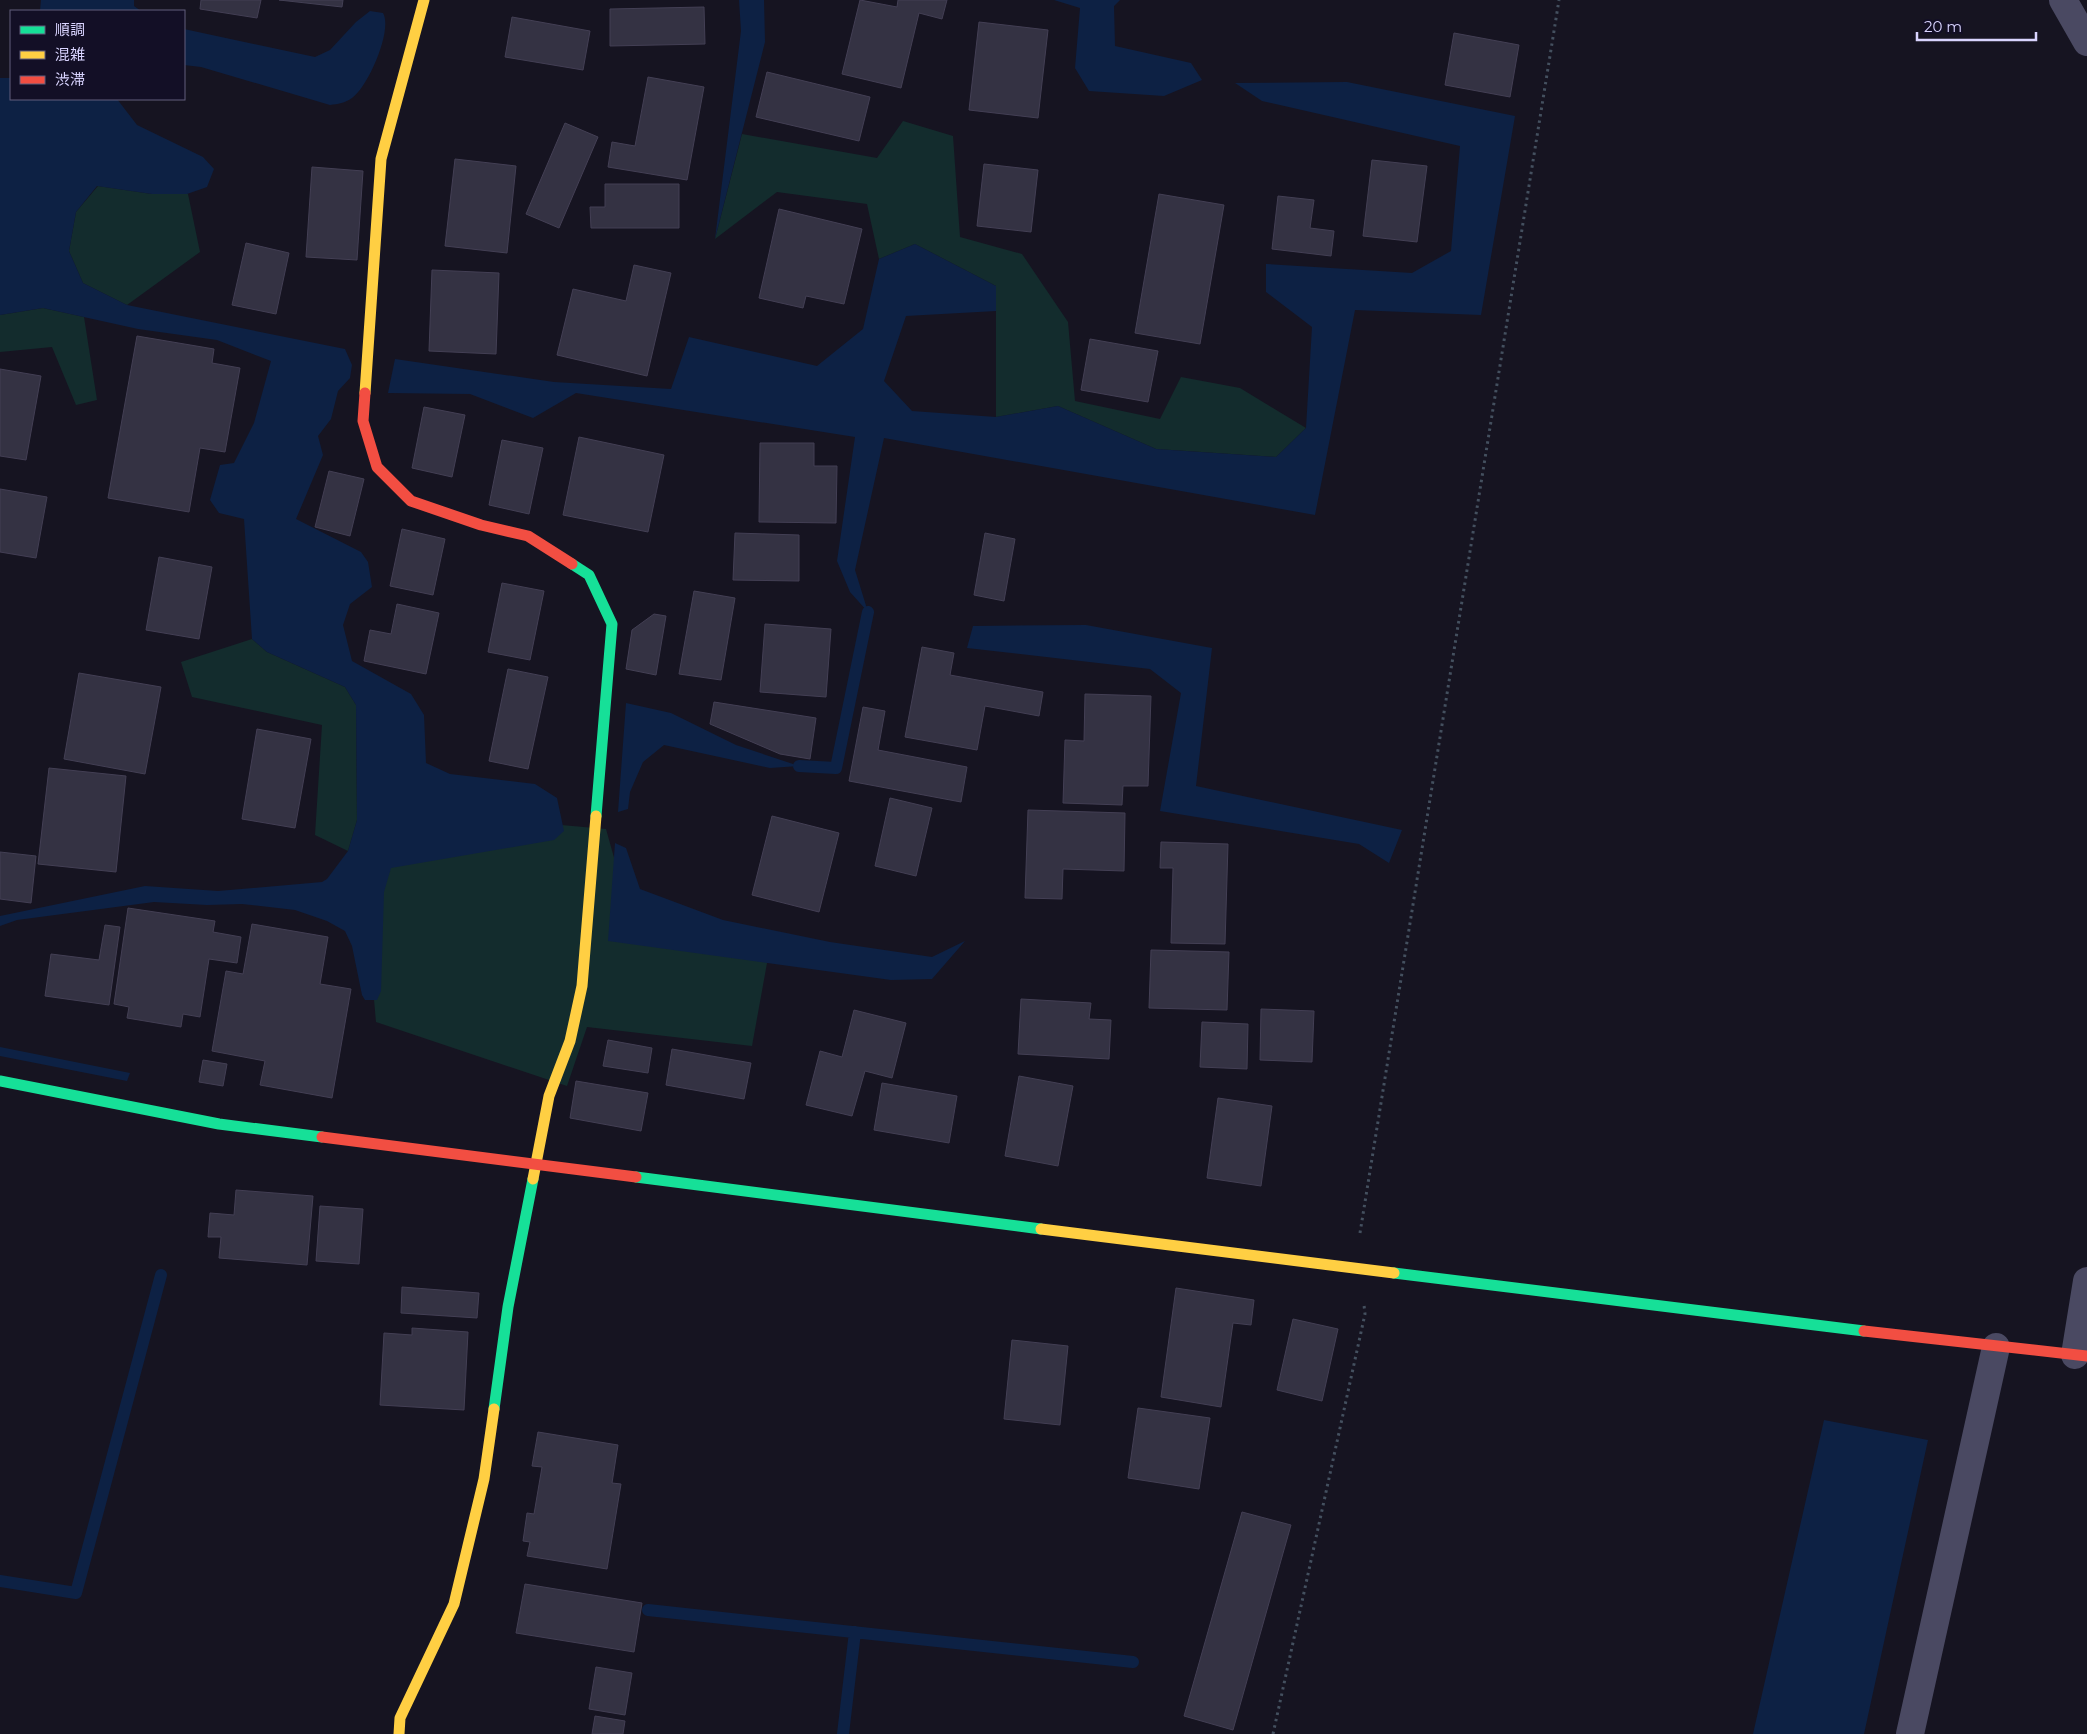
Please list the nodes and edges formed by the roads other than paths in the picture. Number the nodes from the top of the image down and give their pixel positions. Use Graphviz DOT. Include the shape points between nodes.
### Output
graph roads {
  1 [pos="424,0"];
  2 [pos="2063,0"];
  3 [pos="2087,42"];
  4 [pos="0,1081"];
  5 [pos="536,1166"];
  6 [pos="2087,1281"];
  7 [pos="1996,1347"];
  8 [pos="2081,1355"];
  9 [pos="399,1734"];
  10 [pos="1910,1734"];
  1 -- 5 [label="street" via="381,159 363,421 377,467 411,501 481,525 528,536 589,575 612,624 582,986 570,1041 550,1096"];
  2 -- 3 [label="street"];
  4 -- 5 [label="street" via="219,1124"];
  5 -- 7 [label="street"];
  5 -- 9 [label="street" via="508,1307 482,1488 454,1604 400,1718"];
  6 -- 8 [label="street"];
  7 -- 8 [label="street"];
  7 -- 10 [label="street"];
}
